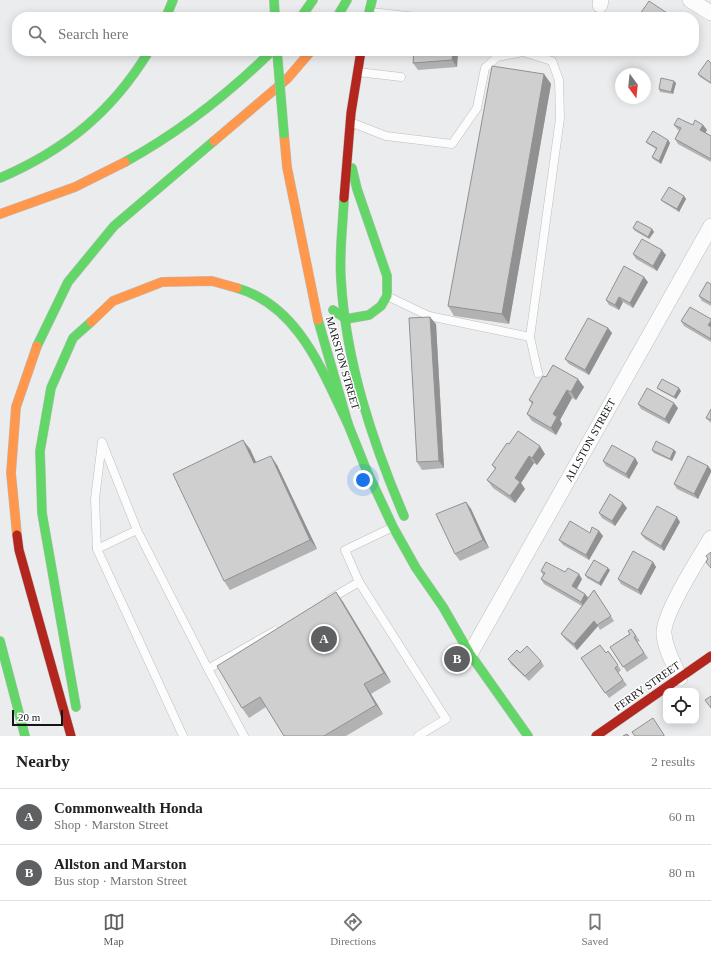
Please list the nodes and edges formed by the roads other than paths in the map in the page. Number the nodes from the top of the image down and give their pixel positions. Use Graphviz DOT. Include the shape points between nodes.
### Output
graph roads {
  1 [pos="173,0"];
  2 [pos="274,0"];
  3 [pos="313,0"];
  4 [pos="347,0"];
  5 [pos="372,0"];
  6 [pos="690,0"];
  7 [pos="168,12"];
  8 [pos="275,12"];
  9 [pos="305,12"];
  10 [pos="339,12"];
  11 [pos="369,12"];
  12 [pos="711,13"];
  13 [pos="146,56"];
  14 [pos="267,56"];
  15 [pos="277,56"];
  16 [pos="307,56"];
  17 [pos="360,56"];
  18 [pos="503,56"];
  19 [pos="536,56"];
  20 [pos="357,72"];
  21 [pos="401,77"];
  22 [pos="349,122"];
  23 [pos="347,139"];
  24 [pos="0,178"];
  25 [pos="0,214"];
  26 [pos="711,226"];
  27 [pos="309,272"];
  28 [pos="387,296"];
  29 [pos="346,319"];
  30 [pos="530,337"];
  31 [pos="538,373"];
  32 [pos="348,424"];
  33 [pos="408,523"];
  34 [pos="393,527"];
  35 [pos="136,530"];
  36 [pos="711,538"];
  37 [pos="97,550"];
  38 [pos="359,582"];
  39 [pos="439,585"];
  40 [pos="325,602"];
  41 [pos="284,626"];
  42 [pos="0,641"];
  43 [pos="470,654"];
  44 [pos="711,656"];
  45 [pos="208,669"];
  46 [pos="680,678"];
  47 [pos="77,713"];
  48 [pos="25,736"];
  49 [pos="71,736"];
  50 [pos="183,736"];
  51 [pos="244,736"];
  52 [pos="418,736"];
  53 [pos="528,736"];
  54 [pos="596,736"];
  1 -- 7 [label="main road"];
  2 -- 8 [label="main road"];
  3 -- 9 [label="main road"];
  4 -- 10 [label="main road"];
  5 -- 11 [label="main road"];
  6 -- 12 [label="street"];
  13 -- 24 [label="main road" via="120,93 93,121 36,162"];
  14 -- 25 [label="main road" via="233,88 150,147 78,184"];
  15 -- 27 [label="main road, MARSTON STREET, bridge" via="287,167"];
  16 -- 49 [label="main road" via="287,79 114,226 68,282 34,356 16,407 11,473 19,550"];
  17 -- 20 [label="main road, MARSTON STREET"];
  18 -- 22 [label="lane" via="485,68 477,108 452,144 386,136"];
  19 -- 30 [label="lane" via="552,61 559,80 560,118"];
  20 -- 21 [label="lane"];
  20 -- 22 [label="main road, MARSTON STREET"];
  22 -- 23 [label="main road, MARSTON STREET"];
  23 -- 28 [label="main road" via="357,189 387,276"];
  23 -- 29 [label="main road, MARSTON STREET" via="341,278"];
  26 -- 43 [label="street, ALLSTON STREET"];
  27 -- 29 [label="main road" via="325,302"];
  27 -- 32 [label="main road, MARSTON STREET" via="320,328"];
  28 -- 29 [label="main road" via="381,306 369,315"];
  28 -- 30 [label="lane" via="429,316"];
  29 -- 33 [label="main road, MARSTON STREET" via="377,448"];
  30 -- 31 [label="lane"];
  32 -- 34 [label="main road, MARSTON STREET"];
  32 -- 47 [label="main road" via="311,350 284,314 254,293 212,282 162,282 114,301 73,338 51,388 40,451 42,513"];
  34 -- 38 [label="lane" via="345,550"];
  34 -- 43 [label="main road, MARSTON STREET"];
  35 -- 37 [label="lane"];
  35 -- 37 [label="lane" via="102,442 95,499"];
  35 -- 45 [label="lane"];
  36 -- 46 [label="street" via="672,609 664,632 665,641"];
  37 -- 50 [label="lane"];
  38 -- 40 [label="lane"];
  38 -- 52 [label="lane" via="446,719"];
  39 -- 43 [label="main road, MARSTON STREET"];
  41 -- 45 [label="lane"];
  42 -- 48 [label="main road"];
  43 -- 53 [label="main road, MARSTON STREET"];
  44 -- 46 [label="main road, FERRY STREET"];
  45 -- 51 [label="lane"];
  46 -- 54 [label="main road, FERRY STREET"];
}
